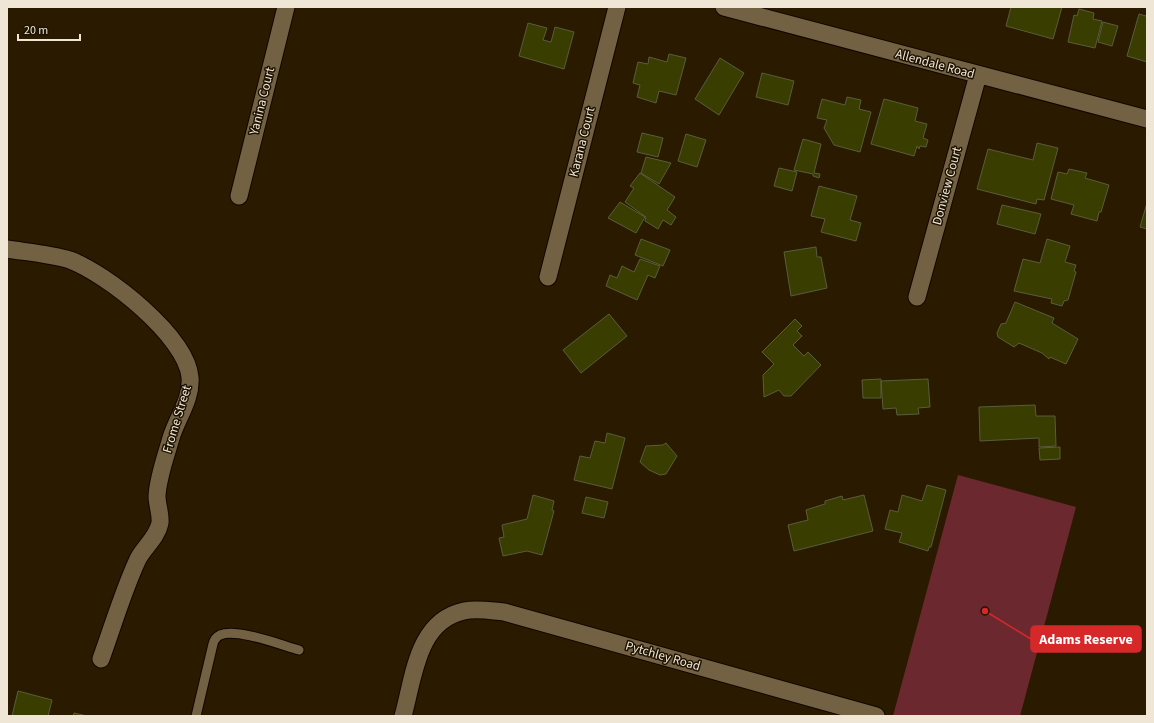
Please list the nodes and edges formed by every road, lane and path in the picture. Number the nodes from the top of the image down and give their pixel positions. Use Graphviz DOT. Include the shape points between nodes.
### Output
graph roads {
  1 [pos="286,7"];
  2 [pos="617,7"];
  3 [pos="724,7"];
  4 [pos="978,75"];
  5 [pos="1147,119"];
  6 [pos="239,196"];
  7 [pos="7,249"];
  8 [pos="548,276"];
  9 [pos="917,297"];
  10 [pos="299,650"];
  11 [pos="101,659"];
  12 [pos="196,716"];
  13 [pos="403,716"];
  14 [pos="876,716"];
  1 -- 6 [label="street, Yanina Court"];
  2 -- 8 [label="street, Karana Court"];
  3 -- 4 [label="street, Allendale Road"];
  4 -- 5 [label="street, Allendale Road"];
  4 -- 9 [label="street, Donview Court"];
  7 -- 11 [label="street, Frome Street" via="70,260 132,298 174,342 190,378 182,413 172,436 162,472 157,497 160,524 153,540 139,558"];
  10 -- 12 [label="lane" via="237,634 221,635 213,644"];
  13 -- 14 [label="street, Pytchley Road" via="421,648 437,624 465,610 504,612"];
}
